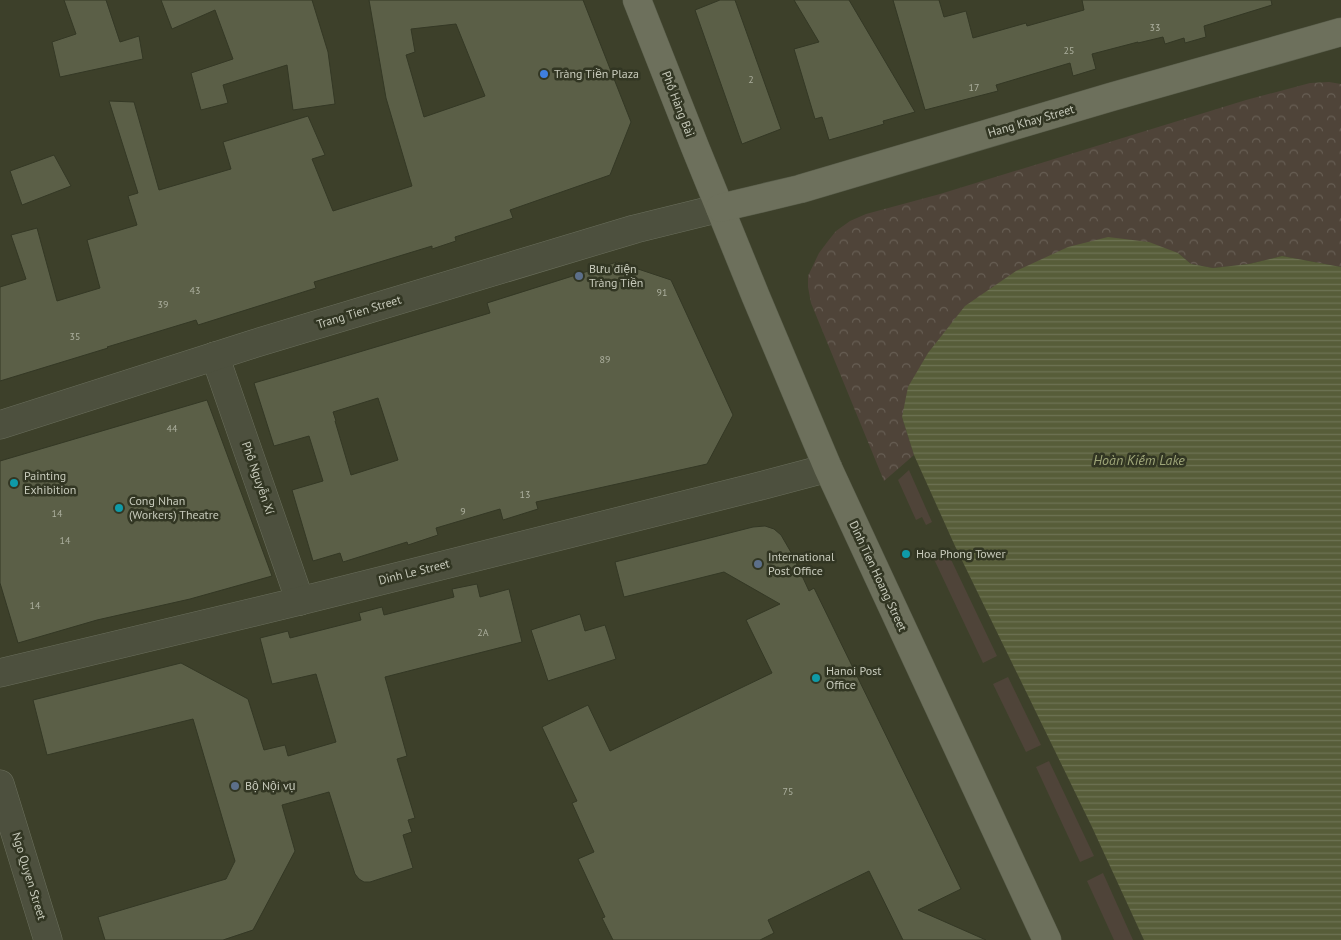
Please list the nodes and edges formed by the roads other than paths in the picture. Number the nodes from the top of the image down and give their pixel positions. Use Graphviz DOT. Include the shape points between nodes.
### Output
graph roads {
  1 [pos="637,0"];
  2 [pos="1341,32"];
  3 [pos="720,208"];
  4 [pos="215,356"];
  5 [pos="0,425"];
  6 [pos="828,468"];
  7 [pos="300,600"];
  8 [pos="0,673"];
  9 [pos="0,784"];
  10 [pos="48,940"];
  11 [pos="1047,940"];
  1 -- 3 [label="main road, Phố Hàng Bài"];
  2 -- 3 [label="main road, Hang Khay Street" via="800,189"];
  3 -- 4 [label="street, Trang Tien Street" via="635,229"];
  3 -- 6 [label="main road, Dinh Tien Hoang Street"];
  4 -- 5 [label="street, Trang Tien Street"];
  4 -- 7 [label="street, Phố Nguyễn Xí"];
  6 -- 7 [label="street, Dinh Le Street"];
  6 -- 11 [label="main road, Dinh Tien Hoang Street"];
  7 -- 8 [label="street, Dinh Le Street"];
  9 -- 10 [label="street, Ngo Quyen Street"];
}
